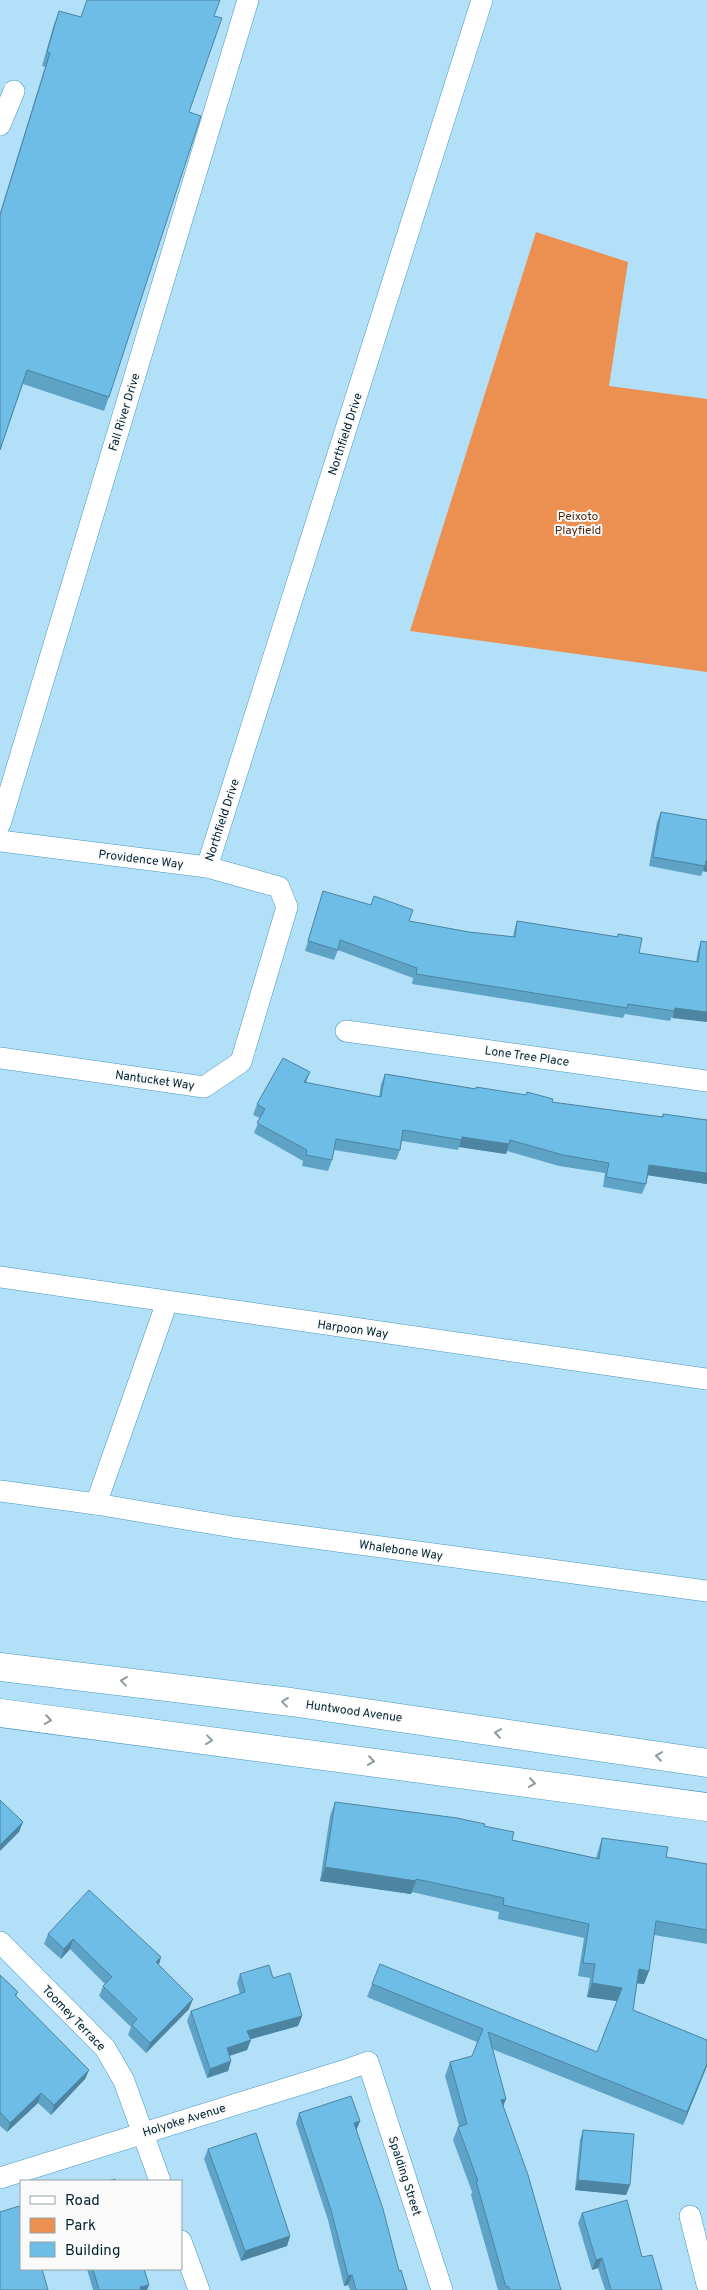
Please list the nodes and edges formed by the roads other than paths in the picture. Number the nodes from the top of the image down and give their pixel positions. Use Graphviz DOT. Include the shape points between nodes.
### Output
graph roads {
  1 [pos="248,0"];
  2 [pos="482,0"];
  3 [pos="14,91"];
  4 [pos="0,125"];
  5 [pos="0,824"];
  6 [pos="0,841"];
  7 [pos="207,867"];
  8 [pos="279,887"];
  9 [pos="346,1031"];
  10 [pos="0,1058"];
  11 [pos="707,1081"];
  12 [pos="0,1276"];
  13 [pos="167,1302"];
  14 [pos="707,1379"];
  15 [pos="0,1491"];
  16 [pos="96,1504"];
  17 [pos="707,1591"];
  18 [pos="0,1667"];
  19 [pos="0,1713"];
  20 [pos="707,1763"];
  21 [pos="707,1807"];
  22 [pos="0,1942"];
  23 [pos="368,2062"];
  24 [pos="142,2133"];
  25 [pos="0,2178"];
  26 [pos="160,2180"];
  27 [pos="690,2216"];
  28 [pos="182,2244"];
  29 [pos="707,2284"];
  30 [pos="199,2290"];
  31 [pos="442,2290"];
  1 -- 5 [label="street, Fall River Drive"];
  2 -- 7 [label="street, Northfield Drive"];
  3 -- 4 [label="street"];
  6 -- 7 [label="street, Providence Way"];
  7 -- 8 [label="street, Providence Way"];
  8 -- 10 [label="street, Nantucket Way" via="287,906 241,1062 204,1087"];
  9 -- 11 [label="street, Lone Tree Place"];
  12 -- 13 [label="street, Harpoon Way"];
  13 -- 14 [label="street, Harpoon Way"];
  13 -- 16 [label="street"];
  15 -- 16 [label="street, Whalebone Way"];
  16 -- 17 [label="street, Whalebone Way" via="234,1527"];
  20 -- 18 [label="street, Huntwood Avenue, one-way" via="291,1702"];
  19 -- 21 [label="street, one-way"];
  22 -- 24 [label="street, Toomey Terrace" via="105,2048 124,2081"];
  23 -- 24 [label="street, Holyoke Avenue"];
  23 -- 31 [label="street, Spalding Street"];
  24 -- 25 [label="street, Holyoke Avenue"];
  24 -- 26 [label="street, Toomey Terrace"];
  27 -- 29 [label="street"];
  28 -- 30 [label="street"];
}
